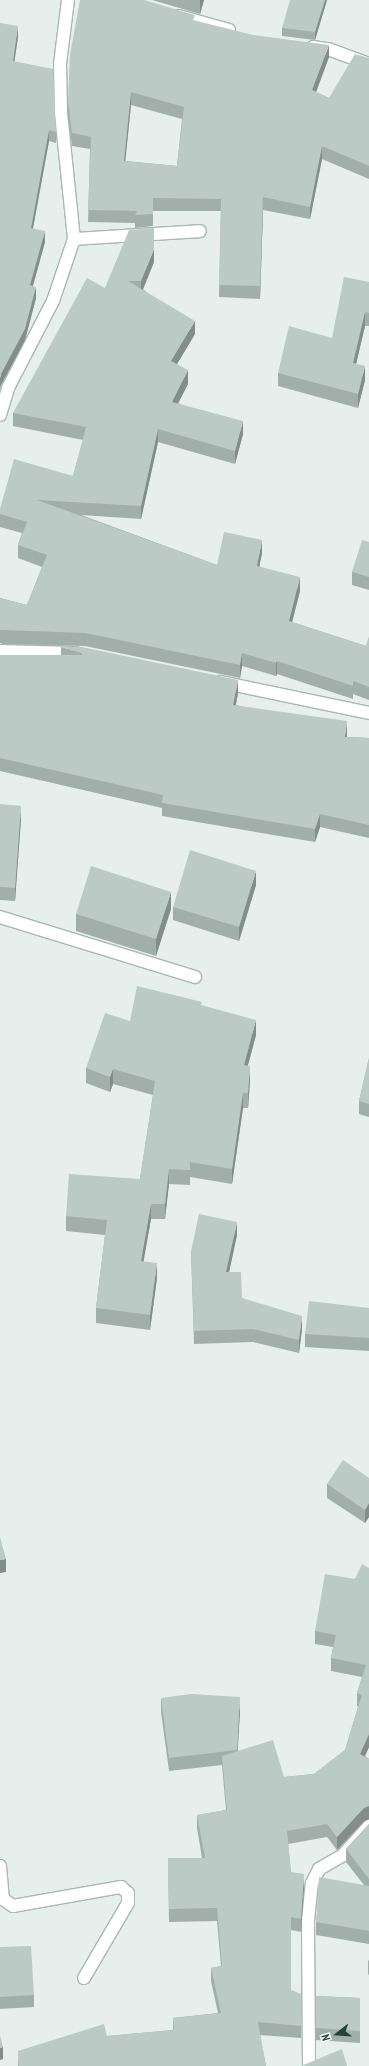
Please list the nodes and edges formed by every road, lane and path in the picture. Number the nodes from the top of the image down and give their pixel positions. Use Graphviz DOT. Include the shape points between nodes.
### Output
graph roads {
  1 [pos="68,0"];
  2 [pos="168,13"];
  3 [pos="243,34"];
  4 [pos="304,46"];
  5 [pos="369,64"];
  6 [pos="200,231"];
  7 [pos="74,239"];
  8 [pos="0,416"];
  9 [pos="0,651"];
  10 [pos="90,654"];
  11 [pos="206,679"];
  12 [pos="369,713"];
  13 [pos="0,917"];
  14 [pos="195,977"];
  15 [pos="369,1826"];
  16 [pos="0,1866"];
  17 [pos="84,1978"];
  18 [pos="309,2066"];
  1 -- 7 [label="street" via="60,64 61,114"];
  2 -- 3 [label="street"];
  4 -- 5 [label="street" via="328,49"];
  6 -- 7 [label="street"];
  7 -- 8 [label="street" via="53,301 8,388"];
  9 -- 10 [label="street"];
  11 -- 12 [label="street"];
  13 -- 14 [label="street"];
  15 -- 18 [label="street" via="343,1855 319,1869 312,1883 308,1920"];
  16 -- 17 [label="street" via="3,1899 13,1906 121,1887 128,1892 128,1903"];
}
